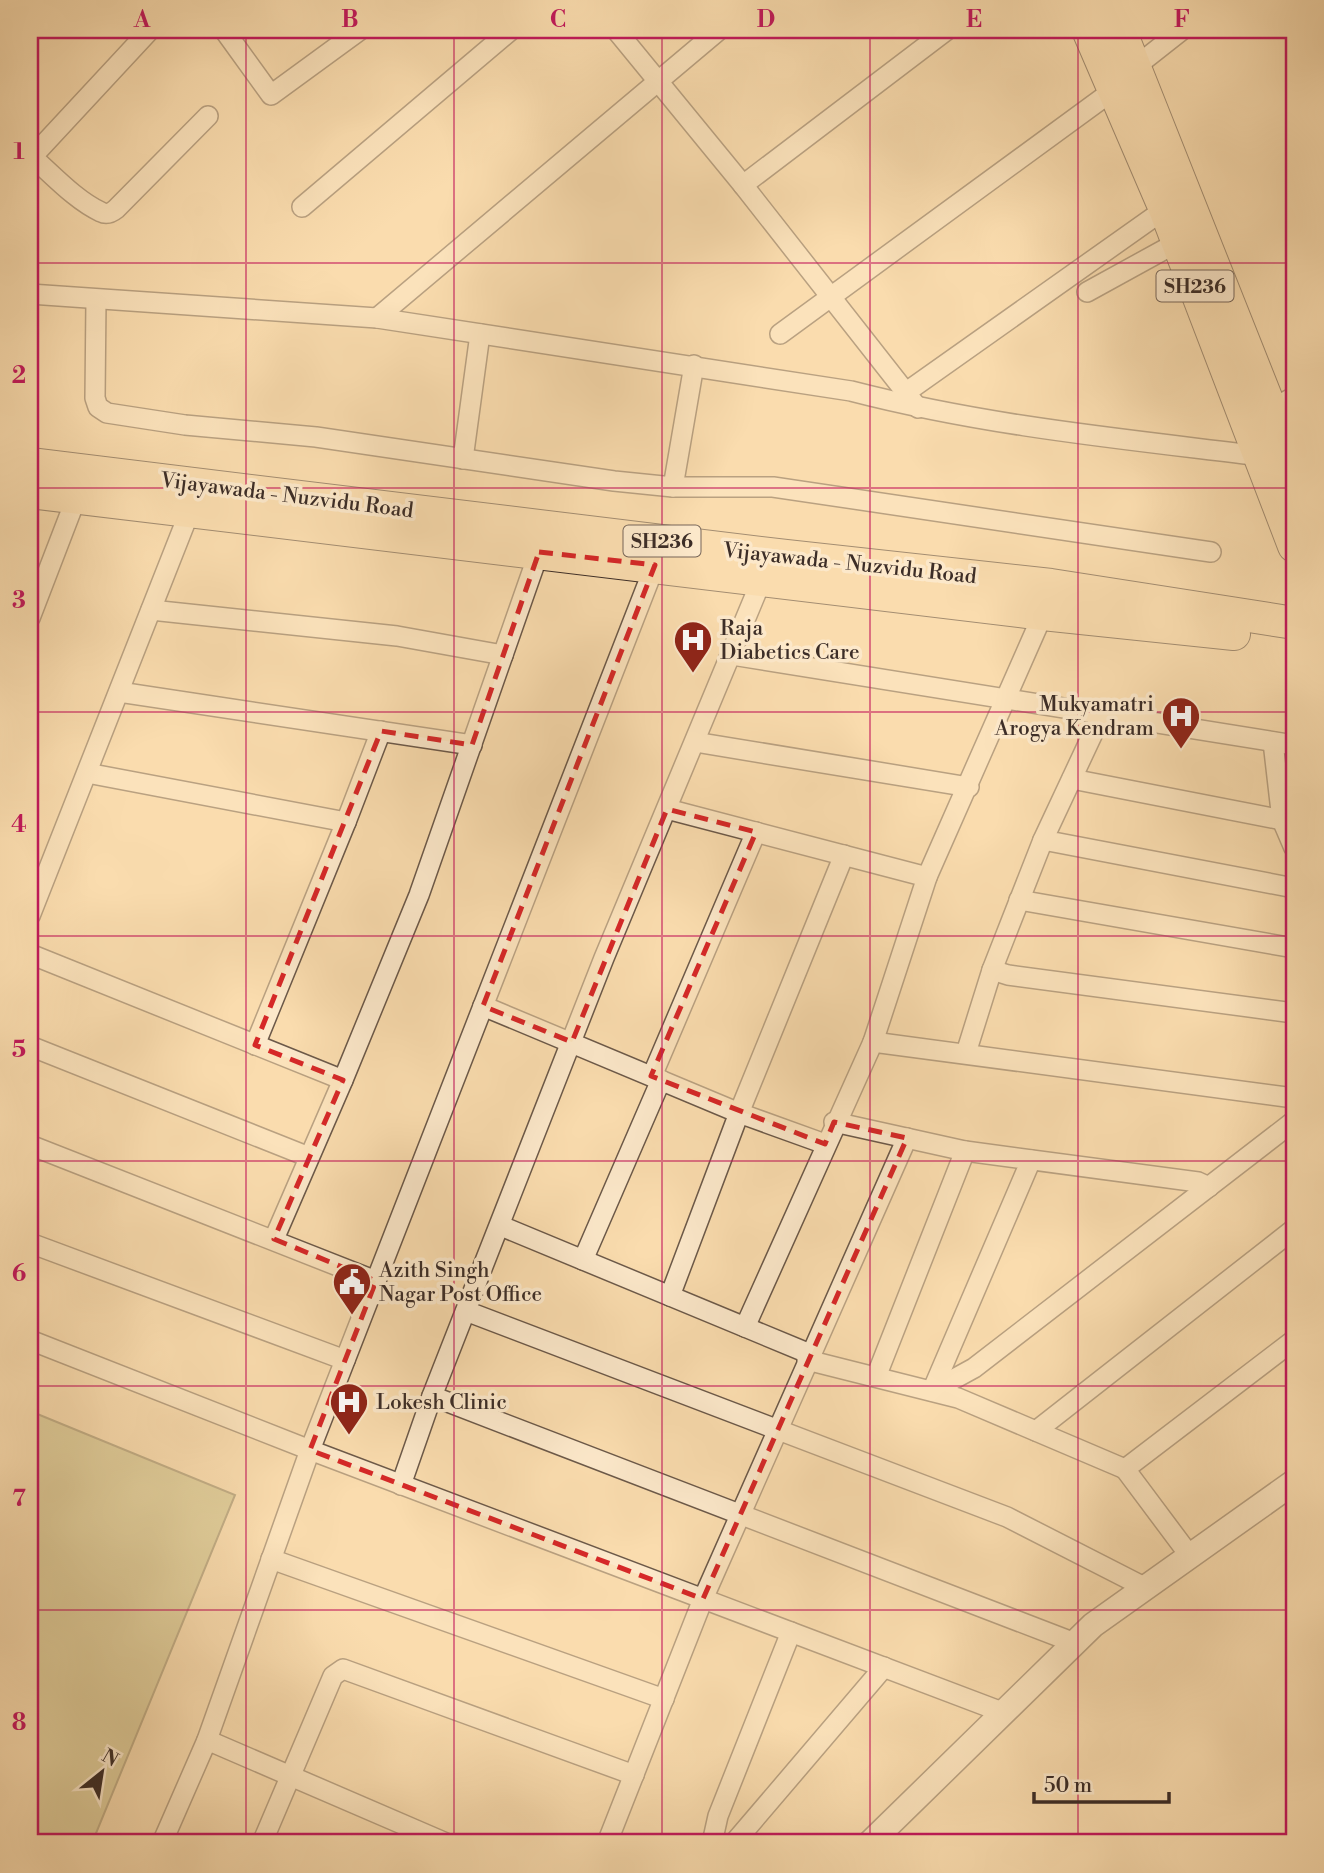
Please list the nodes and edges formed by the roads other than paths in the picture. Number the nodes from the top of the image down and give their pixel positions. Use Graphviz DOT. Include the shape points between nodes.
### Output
graph roads {
  1 [pos="150,30"];
  2 [pos="223,30"];
  3 [pos="360,30"];
  4 [pos="511,30"];
  5 [pos="616,30"];
  6 [pos="719,30"];
  7 [pos="947,30"];
  8 [pos="1088,30"];
  9 [pos="1120,30"];
  10 [pos="1182,30"];
  11 [pos="1125,78"];
  12 [pos="656,81"];
  13 [pos="208,116"];
  14 [pos="31,156"];
  15 [pos="743,185"];
  16 [pos="302,207"];
  17 [pos="1165,209"];
  18 [pos="1178,242"];
  19 [pos="1087,292"];
  20 [pos="30,294"];
  21 [pos="829,295"];
  22 [pos="96,300"];
  23 [pos="377,317"];
  24 [pos="480,334"];
  25 [pos="780,334"];
  26 [pos="694,365"];
  27 [pos="912,400"];
  28 [pos="1271,409"];
  29 [pos="1261,456"];
  30 [pos="463,459"];
  31 [pos="30,464"];
  32 [pos="1294,468"];
  33 [pos="80,484"];
  34 [pos="673,488"];
  35 [pos="30,492"];
  36 [pos="195,499"];
  37 [pos="1294,546"];
  38 [pos="539,552"];
  39 [pos="1211,552"];
  40 [pos="656,565"];
  41 [pos="762,579"];
  42 [pos="33,598"];
  43 [pos="151,610"];
  44 [pos="1043,614"];
  45 [pos="30,618"];
  46 [pos="1294,623"];
  47 [pos="1294,640"];
  48 [pos="503,655"];
  49 [pos="732,655"];
  50 [pos="119,692"];
  51 [pos="1004,698"];
  52 [pos="1102,714"];
  53 [pos="381,731"];
  54 [pos="695,741"];
  55 [pos="1273,742"];
  56 [pos="472,745"];
  57 [pos="1294,745"];
  58 [pos="87,773"];
  59 [pos="1072,779"];
  60 [pos="969,787"];
  61 [pos="667,808"];
  62 [pos="1282,820"];
  63 [pos="346,822"];
  64 [pos="756,832"];
  65 [pos="1043,840"];
  66 [pos="1294,848"];
  67 [pos="844,855"];
  68 [pos="926,877"];
  69 [pos="1294,888"];
  70 [pos="1020,900"];
  71 [pos="30,916"];
  72 [pos="1294,947"];
  73 [pos="30,954"];
  74 [pos="992,970"];
  75 [pos="483,1006"];
  76 [pos="1294,1013"];
  77 [pos="572,1042"];
  78 [pos="873,1042"];
  79 [pos="255,1045"];
  80 [pos="30,1046"];
  81 [pos="966,1053"];
  82 [pos="656,1078"];
  83 [pos="343,1080"];
  84 [pos="1294,1098"];
  85 [pos="739,1113"];
  86 [pos="1294,1121"];
  87 [pos="835,1122"];
  88 [pos="907,1138"];
  89 [pos="825,1144"];
  90 [pos="30,1145"];
  91 [pos="965,1151"];
  92 [pos="309,1157"];
  93 [pos="1031,1160"];
  94 [pos="1209,1187"];
  95 [pos="501,1226"];
  96 [pos="1294,1229"];
  97 [pos="274,1239"];
  98 [pos="30,1243"];
  99 [pos="583,1260"];
  100 [pos="376,1281"];
  101 [pos="670,1296"];
  102 [pos="466,1311"];
  103 [pos="745,1327"];
  104 [pos="30,1340"];
  105 [pos="1294,1340"];
  106 [pos="808,1357"];
  107 [pos="345,1360"];
  108 [pos="876,1377"];
  109 [pos="932,1391"];
  110 [pos="432,1396"];
  111 [pos="776,1431"];
  112 [pos="1036,1431"];
  113 [pos="310,1450"];
  114 [pos="1125,1469"];
  115 [pos="1294,1482"];
  116 [pos="401,1485"];
  117 [pos="740,1514"];
  118 [pos="1190,1556"];
  119 [pos="271,1559"];
  120 [pos="1146,1588"];
  121 [pos="703,1599"];
  122 [pos="791,1632"];
  123 [pos="1075,1643"];
  124 [pos="884,1667"];
  125 [pos="664,1699"];
  126 [pos="1002,1712"];
  127 [pos="207,1740"];
  128 [pos="634,1775"];
  129 [pos="290,1776"];
  130 [pos="162,1843"];
  131 [pos="262,1843"];
  132 [pos="446,1843"];
  133 [pos="607,1843"];
  134 [pos="712,1843"];
  135 [pos="734,1843"];
  136 [pos="870,1843"];
  1 -- 14 [label="street"];
  2 -- 3 [label="street" via="271,95"];
  4 -- 16 [label="street"];
  5 -- 12 [label="street"];
  6 -- 12 [label="street"];
  7 -- 15 [label="street"];
  8 -- 11 [label="main road, SH236"];
  9 -- 11 [label="main road, SH236"];
  10 -- 11 [label="street"];
  11 -- 17 [label="main road, SH236"];
  11 -- 21 [label="street"];
  11 -- 28 [label="main road, SH236"];
  12 -- 15 [label="street"];
  12 -- 23 [label="street"];
  13 -- 14 [label="street" via="108,214 79,197"];
  15 -- 21 [label="street"];
  17 -- 18 [label="main road, SH236"];
  17 -- 27 [label="street"];
  18 -- 19 [label="street"];
  18 -- 28 [label="main road, SH236"];
  20 -- 22 [label="street"];
  21 -- 25 [label="street"];
  21 -- 27 [label="street"];
  22 -- 23 [label="street"];
  22 -- 30 [label="street" via="95,398 102,411"];
  23 -- 24 [label="street"];
  24 -- 26 [label="street"];
  24 -- 30 [label="street"];
  26 -- 27 [label="street"];
  26 -- 34 [label="street"];
  27 -- 29 [label="street" via="1007,425"];
  28 -- 29 [label="main road, SH236"];
  28 -- 32 [label="main road, SH236"];
  29 -- 37 [label="main road, SH236"];
  30 -- 34 [label="street"];
  31 -- 33 [label="main road, Vijayawada - Nuzvidu Road / SH236"];
  33 -- 35 [label="main road, Vijayawada - Nuzvidu Road / SH236"];
  33 -- 36 [label="main road, Vijayawada - Nuzvidu Road / SH236"];
  33 -- 42 [label="street"];
  34 -- 39 [label="street" via="773,488"];
  36 -- 38 [label="main road, Vijayawada - Nuzvidu Road / SH236"];
  36 -- 43 [label="street"];
  36 -- 46 [label="main road, Vijayawada - Nuzvidu Road / SH236" via="1051,585"];
  38 -- 40 [label="main road, Vijayawada - Nuzvidu Road / SH236"];
  38 -- 48 [label="street"];
  40 -- 41 [label="main road, Vijayawada - Nuzvidu Road / SH236"];
  40 -- 75 [label="street"];
  41 -- 44 [label="main road, Vijayawada - Nuzvidu Road / SH236"];
  41 -- 49 [label="street"];
  42 -- 45 [label="street"];
  43 -- 48 [label="street" via="397,636"];
  43 -- 50 [label="street"];
  44 -- 47 [label="main road, Vijayawada - Nuzvidu Road / SH236"];
  44 -- 51 [label="street"];
  48 -- 56 [label="street"];
  49 -- 51 [label="street"];
  49 -- 54 [label="street"];
  50 -- 53 [label="street"];
  50 -- 58 [label="street"];
  51 -- 52 [label="street"];
  51 -- 60 [label="street"];
  52 -- 55 [label="street"];
  52 -- 59 [label="street"];
  53 -- 56 [label="street"];
  53 -- 63 [label="street"];
  54 -- 60 [label="street"];
  54 -- 61 [label="street"];
  55 -- 57 [label="street"];
  55 -- 62 [label="street"];
  56 -- 83 [label="street" via="419,895"];
  58 -- 63 [label="street"];
  58 -- 71 [label="street"];
  59 -- 62 [label="street"];
  59 -- 65 [label="street"];
  60 -- 68 [label="street"];
  61 -- 64 [label="street"];
  61 -- 77 [label="street"];
  62 -- 66 [label="street"];
  63 -- 79 [label="street"];
  64 -- 67 [label="street"];
  64 -- 82 [label="street"];
  65 -- 69 [label="street"];
  65 -- 70 [label="street"];
  67 -- 68 [label="street"];
  67 -- 85 [label="street"];
  68 -- 78 [label="street"];
  70 -- 72 [label="street"];
  70 -- 74 [label="street"];
  73 -- 79 [label="street"];
  74 -- 76 [label="street"];
  74 -- 81 [label="street"];
  75 -- 77 [label="street"];
  75 -- 100 [label="street"];
  77 -- 82 [label="street"];
  77 -- 95 [label="street"];
  78 -- 81 [label="street"];
  78 -- 87 [label="street"];
  79 -- 83 [label="street"];
  80 -- 92 [label="street"];
  81 -- 84 [label="street"];
  82 -- 85 [label="street"];
  82 -- 99 [label="street"];
  83 -- 92 [label="street"];
  85 -- 89 [label="street"];
  85 -- 101 [label="street"];
  86 -- 94 [label="street"];
  87 -- 88 [label="street"];
  87 -- 89 [label="street"];
  88 -- 91 [label="street"];
  88 -- 106 [label="street"];
  89 -- 103 [label="street"];
  90 -- 97 [label="street"];
  91 -- 93 [label="street"];
  91 -- 108 [label="street"];
  92 -- 97 [label="street"];
  93 -- 94 [label="street"];
  93 -- 109 [label="street"];
  94 -- 109 [label="street" via="974,1368"];
  95 -- 99 [label="street"];
  95 -- 102 [label="street"];
  96 -- 112 [label="street"];
  97 -- 100 [label="street"];
  98 -- 107 [label="street"];
  99 -- 101 [label="street"];
  100 -- 107 [label="street"];
  101 -- 103 [label="street"];
  102 -- 110 [label="street"];
  102 -- 111 [label="street"];
  103 -- 106 [label="street"];
  104 -- 113 [label="street"];
  105 -- 114 [label="street"];
  106 -- 108 [label="street"];
  106 -- 111 [label="street"];
  107 -- 113 [label="street"];
  108 -- 109 [label="street"];
  109 -- 112 [label="street"];
  110 -- 116 [label="street"];
  110 -- 117 [label="street"];
  111 -- 117 [label="street"];
  111 -- 120 [label="street" via="1007,1517"];
  112 -- 114 [label="street"];
  113 -- 116 [label="street"];
  113 -- 119 [label="street"];
  114 -- 118 [label="street"];
  115 -- 118 [label="street"];
  116 -- 121 [label="street"];
  117 -- 121 [label="street"];
  117 -- 123 [label="street"];
  118 -- 120 [label="street"];
  119 -- 125 [label="street"];
  119 -- 127 [label="street"];
  120 -- 123 [label="street"];
  121 -- 122 [label="street"];
  121 -- 125 [label="street"];
  122 -- 124 [label="street"];
  122 -- 134 [label="street" via="718,1815"];
  123 -- 126 [label="street"];
  124 -- 126 [label="street"];
  124 -- 135 [label="street"];
  125 -- 128 [label="street"];
  126 -- 136 [label="street"];
  127 -- 129 [label="street"];
  127 -- 130 [label="street"];
  128 -- 129 [label="street" via="344,1669 333,1676"];
  128 -- 133 [label="street"];
  129 -- 131 [label="street"];
  129 -- 132 [label="street"];
}
